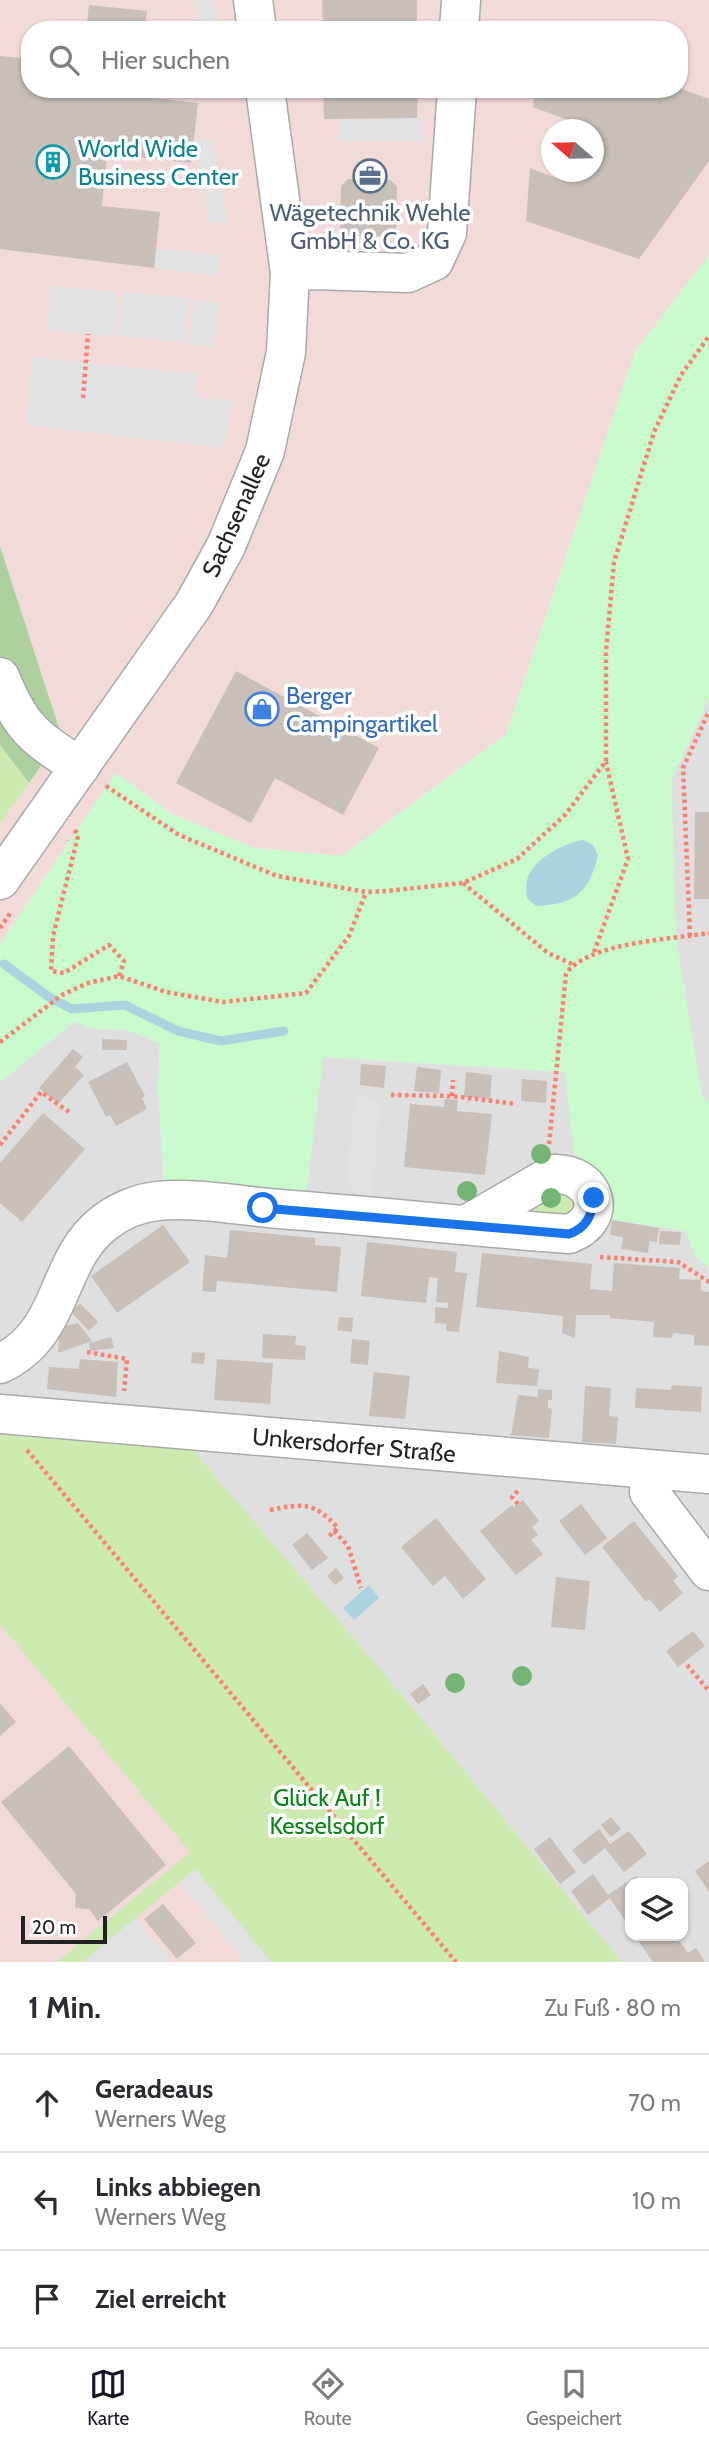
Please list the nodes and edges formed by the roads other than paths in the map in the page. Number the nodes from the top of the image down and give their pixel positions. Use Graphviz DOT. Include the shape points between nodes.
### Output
graph roads {
  1 [pos="253,0"];
  2 [pos="461,0"];
  3 [pos="256,21"];
  4 [pos="460,21"];
  5 [pos="266,98"];
  6 [pos="456,98"];
  7 [pos="290,273"];
  8 [pos="0,677"];
  9 [pos="80,767"];
  10 [pos="0,880"];
  11 [pos="466,1225"];
  12 [pos="0,1364"];
  13 [pos="0,1414"];
  14 [pos="650,1470"];
  15 [pos="709,1474"];
  16 [pos="709,1571"];
  1 -- 3 [label="street"];
  2 -- 4 [label="street"];
  5 -- 7 [label="street, Sachsenallee"];
  6 -- 7 [label="street" via="447,233 434,261 408,273"];
  7 -- 9 [label="street, Sachsenallee" via="286,352 276,409 265,451 226,546 194,604"];
  8 -- 9 [label="street" via="14,711 30,733"];
  9 -- 10 [label="street, Sachsenallee"];
  11 -- 11 [label="street" via="569,1234 584,1226 593,1209 591,1190 563,1173 546,1178"];
  11 -- 12 [label="street" via="186,1202 145,1203 104,1223 88,1238 44,1325 28,1346"];
  13 -- 14 [label="street, Unkersdorfer Straße"];
  14 -- 15 [label="street, Unkersdorfer Straße"];
  14 -- 16 [label="street" via="649,1492"];
}
